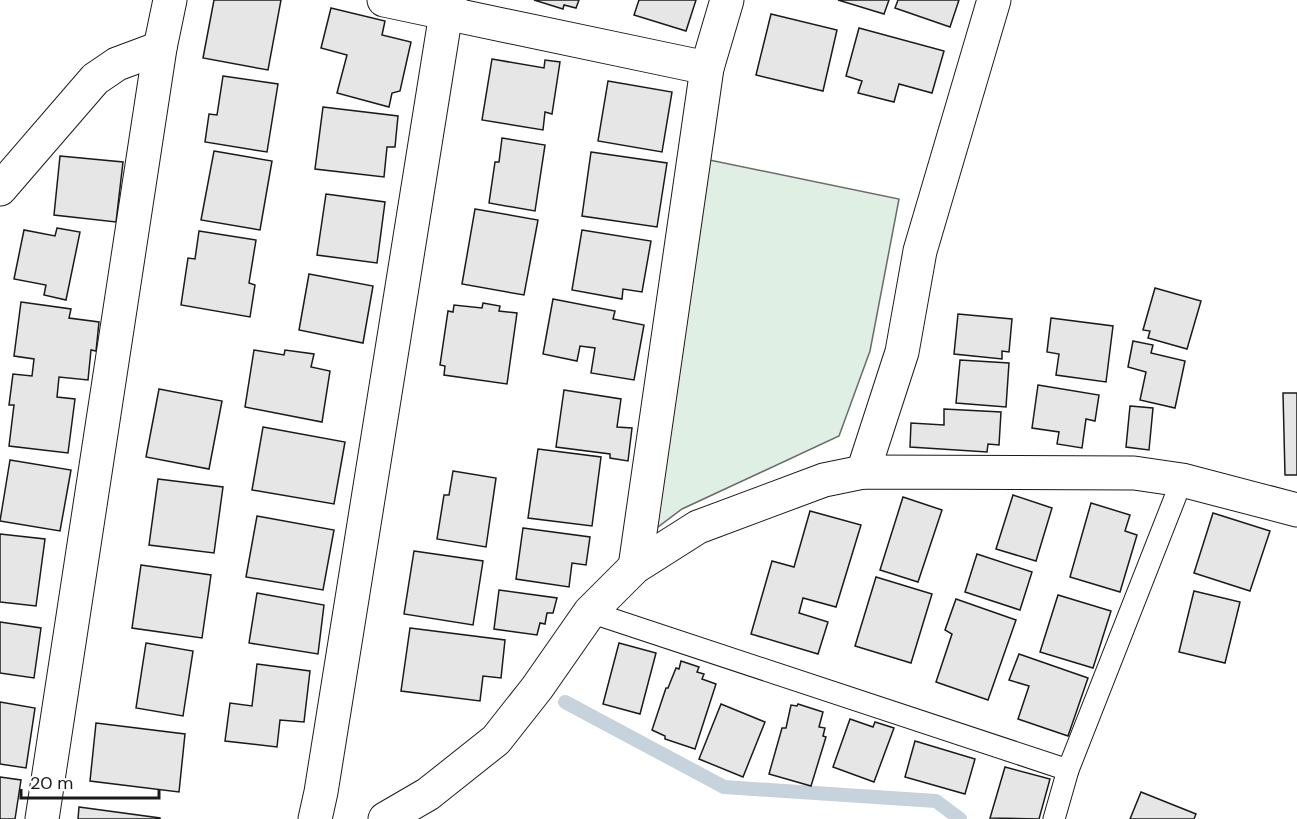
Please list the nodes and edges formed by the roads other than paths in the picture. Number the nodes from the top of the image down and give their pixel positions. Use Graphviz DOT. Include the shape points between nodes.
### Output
graph roads {
  1 [pos="170,0"];
  2 [pos="384,0"];
  3 [pos="727,0"];
  4 [pos="994,0"];
  5 [pos="448,7"];
  6 [pos="160,48"];
  7 [pos="707,68"];
  8 [pos="0,189"];
  9 [pos="863,472"];
  10 [pos="1182,480"];
  11 [pos="1297,510"];
  12 [pos="635,567"];
  13 [pos="590,612"];
  14 [pos="1068,770"];
  15 [pos="42,819"];
  16 [pos="315,819"];
  17 [pos="385,819"];
  18 [pos="1054,819"];
  1 -- 6 [label="street"];
  2 -- 5 [label="street"];
  3 -- 7 [label="street"];
  4 -- 9 [label="street" via="920,251 902,352"];
  5 -- 7 [label="street"];
  5 -- 16 [label="street"];
  6 -- 8 [label="street" via="117,64 95,79"];
  6 -- 15 [label="street"];
  7 -- 12 [label="street"];
  9 -- 10 [label="street" via="1134,473"];
  9 -- 12 [label="street" via="824,480 698,527"];
  10 -- 11 [label="street"];
  10 -- 14 [label="lane"];
  12 -- 13 [label="street"];
  13 -- 14 [label="lane"];
  13 -- 17 [label="street" via="496,740 428,794"];
  14 -- 18 [label="lane"];
}
